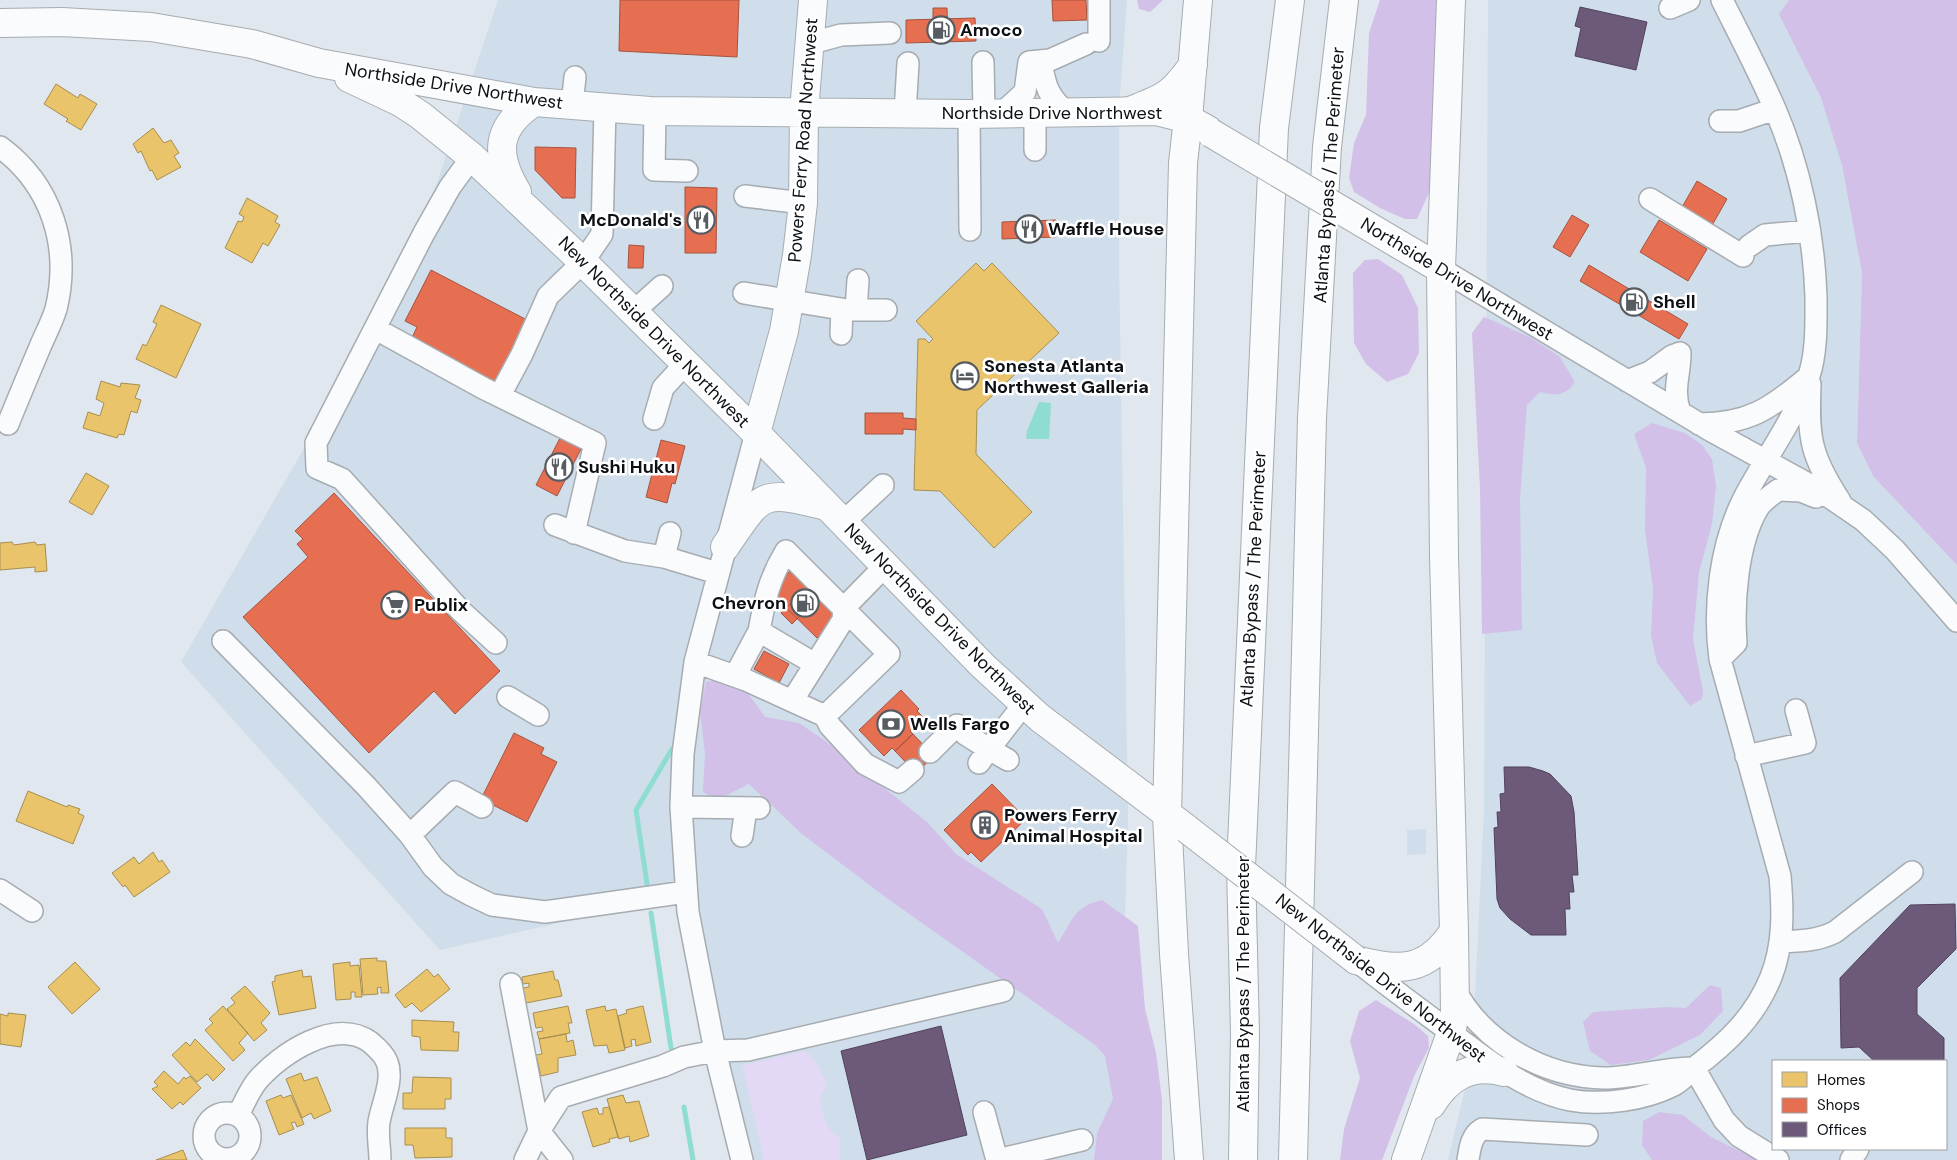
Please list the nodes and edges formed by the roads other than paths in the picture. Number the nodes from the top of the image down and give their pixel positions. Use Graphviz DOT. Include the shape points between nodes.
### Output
graph roads {
  1 [pos="813,0"];
  2 [pos="1099,0"];
  3 [pos="1198,0"];
  4 [pos="1290,0"];
  5 [pos="1344,0"];
  6 [pos="1451,0"];
  7 [pos="1722,0"];
  8 [pos="0,23"];
  9 [pos="890,34"];
  10 [pos="808,44"];
  11 [pos="983,62"];
  12 [pos="1035,62"];
  13 [pos="318,63"];
  14 [pos="908,63"];
  15 [pos="1193,65"];
  16 [pos="575,77"];
  17 [pos="534,102"];
  18 [pos="572,105"];
  19 [pos="605,107"];
  20 [pos="1775,109"];
  21 [pos="655,111"];
  22 [pos="1130,111"];
  23 [pos="804,112"];
  24 [pos="906,113"];
  25 [pos="985,113"];
  26 [pos="1035,113"];
  27 [pos="1068,113"];
  28 [pos="1188,119"];
  29 [pos="1720,122"];
  30 [pos="0,148"];
  31 [pos="1035,150"];
  32 [pos="472,157"];
  33 [pos="687,171"];
  34 [pos="745,196"];
  35 [pos="1650,199"];
  36 [pos="524,203"];
  37 [pos="803,203"];
  38 [pos="970,230"];
  39 [pos="1809,231"];
  40 [pos="583,262"];
  41 [pos="1441,270"];
  42 [pos="858,280"];
  43 [pos="662,286"];
  44 [pos="744,293"];
  45 [pos="789,301"];
  46 [pos="849,310"];
  47 [pos="886,310"];
  48 [pos="633,312"];
  49 [pos="376,329"];
  50 [pos="841,334"];
  51 [pos="685,364"];
  52 [pos="1809,373"];
  53 [pos="1627,381"];
  54 [pos="500,395"];
  55 [pos="1680,412"];
  56 [pos="654,419"];
  57 [pos="8,424"];
  58 [pos="1699,424"];
  59 [pos="756,434"];
  60 [pos="1765,461"];
  61 [pos="883,484"];
  62 [pos="1844,507"];
  63 [pos="834,514"];
  64 [pos="670,532"];
  65 [pos="725,547"];
  66 [pos="664,557"];
  67 [pos="884,567"];
  68 [pos="717,573"];
  69 [pos="844,608"];
  70 [pos="1957,621"];
  71 [pos="759,631"];
  72 [pos="223,641"];
  73 [pos="496,643"];
  74 [pos="1720,659"];
  75 [pos="695,662"];
  76 [pos="815,664"];
  77 [pos="735,676"];
  78 [pos="508,697"];
  79 [pos="792,701"];
  80 [pos="1024,704"];
  81 [pos="1796,710"];
  82 [pos="538,715"];
  83 [pos="825,716"];
  84 [pos="930,752"];
  85 [pos="984,756"];
  86 [pos="1746,756"];
  87 [pos="1008,760"];
  88 [pos="913,770"];
  89 [pos="482,807"];
  90 [pos="681,807"];
  91 [pos="1177,822"];
  92 [pos="410,835"];
  93 [pos="742,836"];
  94 [pos="1912,872"];
  95 [pos="0,890"];
  96 [pos="686,892"];
  97 [pos="32,911"];
  98 [pos="1454,931"];
  99 [pos="1780,942"];
  100 [pos="1356,960"];
  101 [pos="511,984"];
  102 [pos="1454,988"];
  103 [pos="1003,991"];
  104 [pos="1451,1033"];
  105 [pos="715,1051"];
  106 [pos="1694,1068"];
  107 [pos="1504,1072"];
  108 [pos="984,1112"];
  109 [pos="238,1115"];
  110 [pos="1416,1127"];
  111 [pos="539,1131"];
  112 [pos="1587,1135"];
  113 [pos="1082,1140"];
  114 [pos="380,1160"];
  115 [pos="525,1160"];
  116 [pos="562,1160"];
  117 [pos="742,1160"];
  118 [pos="997,1160"];
  119 [pos="1189,1160"];
  120 [pos="1243,1160"];
  121 [pos="1293,1160"];
  122 [pos="1406,1160"];
  123 [pos="1468,1160"];
  124 [pos="1778,1160"];
  1 -- 10 [label="main road, Powers Ferry Road Northwest"];
  2 -- 12 [label="street" via="1092,42"];
  3 -- 15 [label="main road"];
  4 -- 120 [label="main road, Atlanta Bypass / The Perimeter" via="1274,128 1241,857 1245,1033"];
  5 -- 121 [label="main road, Atlanta Bypass / The Perimeter" via="1327,147 1312,418"];
  6 -- 41 [label="main road"];
  7 -- 20 [label="street"];
  8 -- 13 [label="main road, Northside Drive Northwest" via="62,22 151,27 252,44"];
  9 -- 10 [label="street" via="841,35"];
  10 -- 23 [label="main road, Powers Ferry Road Northwest"];
  11 -- 25 [label="street"];
  12 -- 25 [label="street" via="1025,92"];
  12 -- 27 [label="street" via="1047,92"];
  13 -- 17 [label="main road, Northside Drive Northwest"];
  13 -- 32 [label="main road, New Northside Drive Northwest" via="400,102 440,129"];
  14 -- 24 [label="street"];
  15 -- 22 [label="main road" via="1173,91 1161,100"];
  15 -- 28 [label="main road"];
  16 -- 18 [label="street"];
  17 -- 18 [label="main road, Northside Drive Northwest"];
  17 -- 36 [label="main road" via="512,120 503,136 502,146 506,172"];
  18 -- 19 [label="main road, Northside Drive Northwest"];
  19 -- 21 [label="main road, Northside Drive Northwest"];
  19 -- 40 [label="street" via="602,234"];
  20 -- 29 [label="street" via="1739,121"];
  20 -- 39 [label="street" via="1792,155"];
  21 -- 23 [label="main road, Northside Drive Northwest"];
  21 -- 33 [label="street" via="654,170"];
  22 -- 27 [label="main road, Northside Drive Northwest"];
  22 -- 28 [label="main road, Northside Drive Northwest" via="1156,111"];
  23 -- 24 [label="main road, Northside Drive Northwest"];
  23 -- 37 [label="main road, Powers Ferry Road Northwest"];
  24 -- 25 [label="main road, Northside Drive Northwest"];
  25 -- 26 [label="main road, Northside Drive Northwest"];
  25 -- 38 [label="street"];
  26 -- 27 [label="main road, Northside Drive Northwest"];
  26 -- 31 [label="street"];
  28 -- 41 [label="main road, Northside Drive Northwest, bridge"];
  28 -- 91 [label="main road" via="1183,163"];
  30 -- 57 [label="street" via="34,180 48,204 62,256 55,311"];
  32 -- 36 [label="main road, New Northside Drive Northwest"];
  32 -- 49 [label="street" via="428,226"];
  34 -- 37 [label="street"];
  35 -- 39 [label="street" via="1746,251 1766,235"];
  36 -- 40 [label="main road, New Northside Drive Northwest"];
  37 -- 45 [label="main road, Powers Ferry Road Northwest"];
  39 -- 52 [label="street" via="1816,310"];
  40 -- 48 [label="main road, New Northside Drive Northwest"];
  40 -- 54 [label="street" via="548,296"];
  41 -- 53 [label="street, Northside Drive Northwest"];
  41 -- 98 [label="main road" via="1444,556"];
  42 -- 46 [label="street"];
  43 -- 48 [label="street"];
  44 -- 45 [label="street"];
  45 -- 46 [label="street"];
  45 -- 59 [label="main road, Powers Ferry Road Northwest"];
  46 -- 47 [label="street"];
  46 -- 50 [label="street"];
  48 -- 51 [label="main road, New Northside Drive Northwest"];
  49 -- 54 [label="street"];
  49 -- 73 [label="street" via="316,442 317,468 342,480 460,610"];
  51 -- 56 [label="street" via="663,388"];
  51 -- 59 [label="main road, New Northside Drive Northwest"];
  52 -- 58 [label="street" via="1782,398 1751,416 1733,422"];
  52 -- 60 [label="street, New Northside Drive Northwest" via="1793,413"];
  52 -- 62 [label="street" via="1812,447 1826,479"];
  53 -- 55 [label="street, Northside Drive Northwest"];
  53 -- 55 [label="street" via="1680,354 1675,393"];
  54 -- 66 [label="street" via="595,443 565,529 626,551"];
  55 -- 58 [label="street, Northside Drive Northwest"];
  58 -- 60 [label="street, Northside Drive Northwest"];
  59 -- 63 [label="main road, New Northside Drive Northwest"];
  59 -- 65 [label="street, Powers Ferry Road Northwest"];
  60 -- 62 [label="street, Northside Drive Northwest"];
  60 -- 74 [label="street, New Northside Drive Northwest" via="1744,499 1725,557 1716,635"];
  61 -- 63 [label="street"];
  62 -- 70 [label="street, Northside Drive Northwest" via="1864,520 1895,550"];
  62 -- 74 [label="street" via="1801,491 1778,490 1758,507 1742,551 1736,643"];
  63 -- 65 [label="main road" via="788,497 762,500 749,512"];
  63 -- 67 [label="main road, New Northside Drive Northwest"];
  64 -- 66 [label="street"];
  65 -- 68 [label="street, Powers Ferry Road Northwest"];
  66 -- 68 [label="street"];
  67 -- 69 [label="street"];
  67 -- 80 [label="main road, New Northside Drive Northwest"];
  68 -- 75 [label="street, Powers Ferry Road Northwest"];
  69 -- 71 [label="street" via="786,551 772,573"];
  69 -- 76 [label="street" via="843,620"];
  69 -- 83 [label="street" via="889,654"];
  71 -- 76 [label="street"];
  71 -- 77 [label="street"];
  72 -- 92 [label="street"];
  74 -- 86 [label="street, New Northside Drive Northwest"];
  75 -- 77 [label="street"];
  75 -- 90 [label="street, Powers Ferry Road Northwest" via="683,754"];
  76 -- 79 [label="street"];
  77 -- 79 [label="street"];
  78 -- 82 [label="street"];
  79 -- 83 [label="street"];
  80 -- 85 [label="street"];
  80 -- 91 [label="main road, New Northside Drive Northwest"];
  81 -- 86 [label="street" via="1805,743"];
  83 -- 88 [label="street" via="830,726 865,764 900,782"];
  84 -- 85 [label="street" via="961,729"];
  85 -- 87 [label="street"];
  86 -- 99 [label="street, New Northside Drive Northwest" via="1780,876 1783,904"];
  89 -- 92 [label="street" via="455,792"];
  90 -- 93 [label="street" via="753,808"];
  90 -- 96 [label="street, Powers Ferry Road Northwest"];
  91 -- 100 [label="main road, New Northside Drive Northwest, bridge"];
  91 -- 119 [label="main road" via="1174,954"];
  92 -- 96 [label="street" via="451,884 492,905 545,912"];
  94 -- 99 [label="street" via="1835,932 1809,940"];
  95 -- 97 [label="street"];
  96 -- 105 [label="street, Powers Ferry Road Northwest"];
  98 -- 100 [label="main road" via="1433,956 1411,967 1380,966"];
  98 -- 102 [label="main road"];
  99 -- 106 [label="street, New Northside Drive Northwest" via="1771,977 1752,1014 1725,1045"];
  100 -- 104 [label="street, New Northside Drive Northwest"];
  101 -- 111 [label="street"];
  102 -- 104 [label="main road" via="1455,1013"];
  102 -- 106 [label="street, New Northside Drive Northwest" via="1469,1013 1489,1034 1528,1060 1572,1075 1603,1078 1669,1068"];
  103 -- 105 [label="street" via="748,1050"];
  104 -- 107 [label="street, New Northside Drive Northwest"];
  104 -- 110 [label="main road"];
  105 -- 111 [label="street" via="698,1063 674,1073 663,1066 561,1097"];
  105 -- 117 [label="street, Powers Ferry Road Northwest"];
  106 -- 107 [label="street, New Northside Drive Northwest" via="1676,1084 1656,1093 1588,1102 1553,1094"];
  106 -- 124 [label="street" via="1724,1120 1739,1136"];
  107 -- 110 [label="main road" via="1479,1068 1459,1074 1437,1094"];
  108 -- 118 [label="street"];
  109 -- 114 [label="street" via="255,1082 296,1048 327,1036 361,1036 378,1048 387,1062 388,1082 378,1124"];
  110 -- 122 [label="main road"];
  111 -- 115 [label="street"];
  111 -- 116 [label="street"];
  112 -- 123 [label="street" via="1482,1129 1472,1140"];
  113 -- 118 [label="street"];
}
